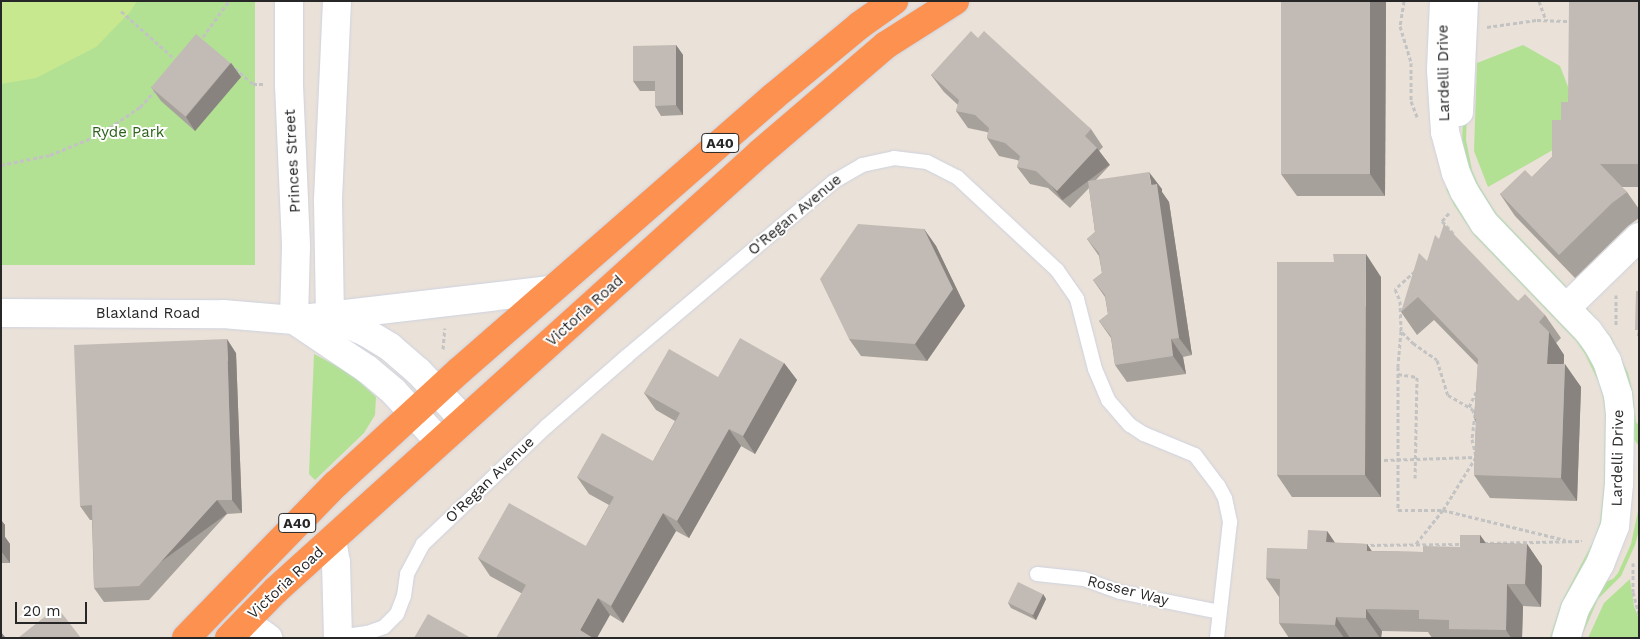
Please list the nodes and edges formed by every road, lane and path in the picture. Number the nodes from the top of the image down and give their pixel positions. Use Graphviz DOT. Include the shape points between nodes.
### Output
graph roads {
  1 [pos="229,1"];
  2 [pos="289,1"];
  3 [pos="337,1"];
  4 [pos="894,1"];
  5 [pos="955,1"];
  6 [pos="1404,1"];
  7 [pos="1444,1"];
  8 [pos="1464,1"];
  9 [pos="1539,1"];
  10 [pos="121,11"];
  11 [pos="1546,20"];
  12 [pos="1578,21"];
  13 [pos="1485,28"];
  14 [pos="201,40"];
  15 [pos="196,46"];
  16 [pos="209,46"];
  17 [pos="185,58"];
  18 [pos="224,59"];
  19 [pos="265,84"];
  20 [pos="160,85"];
  21 [pos="1420,126"];
  22 [pos="1,165"];
  23 [pos="1456,173"];
  24 [pos="1453,209"];
  25 [pos="1639,237"];
  26 [pos="1448,240"];
  27 [pos="1422,264"];
  28 [pos="550,290"];
  29 [pos="1566,308"];
  30 [pos="1,313"];
  31 [pos="330,316"];
  32 [pos="294,320"];
  33 [pos="446,328"];
  34 [pos="1402,331"];
  35 [pos="442,352"];
  36 [pos="1398,374"];
  37 [pos="1478,388"];
  38 [pos="436,392"];
  39 [pos="1469,407"];
  40 [pos="413,413"];
  41 [pos="462,419"];
  42 [pos="439,441"];
  43 [pos="1483,457"];
  44 [pos="1476,458"];
  45 [pos="1415,459"];
  46 [pos="1384,460"];
  47 [pos="1398,460"];
  48 [pos="1415,478"];
  49 [pos="1443,510"];
  50 [pos="332,540"];
  51 [pos="1565,540"];
  52 [pos="1590,542"];
  53 [pos="1479,543"];
  54 [pos="1470,544"];
  55 [pos="1360,545"];
  56 [pos="1415,545"];
  57 [pos="1633,562"];
  58 [pos="1037,574"];
  59 [pos="1219,612"];
  60 [pos="1639,614"];
  61 [pos="230,637"];
  62 [pos="186,638"];
  63 [pos="268,638"];
  64 [pos="337,638"];
  65 [pos="1217,638"];
  66 [pos="1566,638"];
  1 -- 14 [label="path"];
  2 -- 32 [label="street, Princes Street" via="296,247"];
  3 -- 31 [label="street" via="328,201"];
  4 -- 28 [label="highway, A40" via="773,97"];
  5 -- 41 [label="highway, Victoria Road / A40" via="886,45"];
  6 -- 21 [label="path" via="1400,26 1411,64 1411,101"];
  7 -- 23 [label="street, Lardelli Drive" via="1441,70 1445,132"];
  8 -- 23 [label="street, Lardelli Drive"];
  9 -- 11 [label="path"];
  10 -- 17 [label="path" via="180,64"];
  11 -- 12 [label="path"];
  11 -- 13 [label="path"];
  14 -- 15 [label="path"];
  14 -- 16 [label="path"];
  18 -- 19 [label="path" via="254,84"];
  20 -- 22 [label="path" via="140,106 99,135 50,154"];
  23 -- 29 [label="street, Lardelli Drive" via="1484,223"];
  24 -- 26 [label="path" via="1442,221 1454,234"];
  25 -- 29 [label="street"];
  27 -- 34 [label="path" via="1396,289"];
  28 -- 31 [label="street, Blaxland Road"];
  28 -- 38 [label="highway, A40"];
  29 -- 66 [label="street, Lardelli Drive" via="1588,331 1607,361 1618,395 1620,414 1619,505 1615,526 1600,564 1575,609"];
  30 -- 32 [label="street, Blaxland Road" via="223,314"];
  31 -- 32 [label="street, Blaxland Road"];
  31 -- 38 [label="street" via="390,347"];
  32 -- 40 [label="street, Blaxland Road" via="367,369"];
  33 -- 35 [label="path"];
  34 -- 36 [label="path"];
  34 -- 39 [label="path" via="1437,360 1448,395"];
  36 -- 45 [label="path" via="1417,377"];
  36 -- 47 [label="path"];
  37 -- 39 [label="path"];
  38 -- 40 [label="highway, A40"];
  38 -- 41 [label="street"];
  39 -- 44 [label="path" via="1475,414 1472,439"];
  40 -- 42 [label="street, Blaxland Road"];
  40 -- 62 [label="highway, A40" via="336,484"];
  41 -- 42 [label="highway, Victoria Road / A40"];
  42 -- 50 [label="highway, Victoria Road / A40"];
  43 -- 44 [label="path"];
  44 -- 45 [label="path"];
  44 -- 49 [label="path"];
  45 -- 47 [label="path"];
  45 -- 48 [label="path"];
  46 -- 47 [label="path"];
  47 -- 49 [label="path" via="1398,510"];
  49 -- 51 [label="path"];
  49 -- 56 [label="path"];
  50 -- 61 [label="highway, Victoria Road / A40"];
  50 -- 64 [label="street" via="336,562"];
  51 -- 52 [label="path"];
  51 -- 53 [label="path"];
  54 -- 56 [label="path"];
  55 -- 56 [label="path"];
  57 -- 60 [label="path" via="1633,592"];
  58 -- 59 [label="lane, Rosser Way" via="1084,579 1120,592"];
  59 -- 64 [label="lane, O'Regan Avenue" via="1230,522 1225,498 1218,485 1195,455 1144,434 1130,425 1108,400 1100,385 1077,299 1056,270 957,177 928,162 894,158 862,165 833,182 626,357 547,426 423,544 408,574 397,614 384,627 368,634"];
  59 -- 65 [label="lane, O'Regan Avenue"];
  61 -- 63 [label="street" via="261,633"];
}
